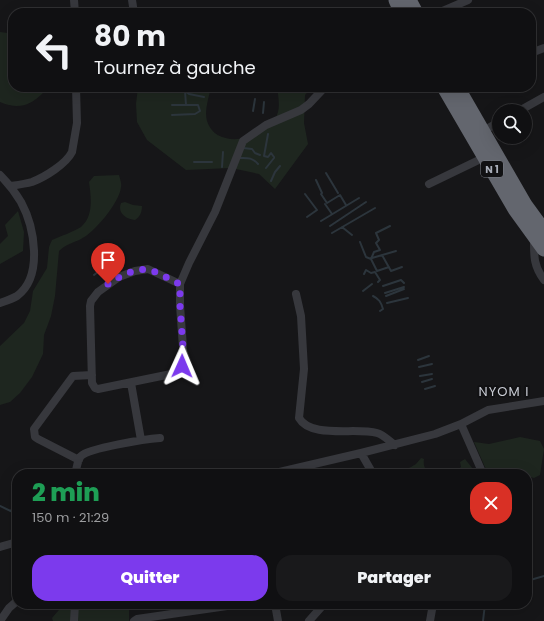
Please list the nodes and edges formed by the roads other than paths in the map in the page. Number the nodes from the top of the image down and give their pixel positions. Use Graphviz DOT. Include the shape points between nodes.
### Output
graph roads {
  1 [pos="468,0"];
  2 [pos="450,8"];
  3 [pos="76,92"];
  4 [pos="320,92"];
  5 [pos="447,92"];
  6 [pos="463,92"];
  7 [pos="544,97"];
  8 [pos="532,104"];
  9 [pos="492,126"];
  10 [pos="483,131"];
  11 [pos="485,157"];
  12 [pos="0,175"];
  13 [pos="429,184"];
  14 [pos="10,186"];
  15 [pos="539,234"];
  16 [pos="544,249"];
  17 [pos="544,280"];
  18 [pos="180,284"];
  19 [pos="296,294"];
  20 [pos="0,303"];
  21 [pos="92,375"];
  22 [pos="131,383"];
  23 [pos="544,401"];
  24 [pos="461,424"];
  25 [pos="160,438"];
  26 [pos="141,440"];
  27 [pos="395,445"];
  28 [pos="361,453"];
  29 [pos="79,460"];
  30 [pos="76,469"];
  31 [pos="292,469"];
  32 [pos="370,469"];
  33 [pos="481,469"];
  34 [pos="12,543"];
  35 [pos="0,547"];
  36 [pos="12,605"];
  37 [pos="75,609"];
  38 [pos="206,609"];
  39 [pos="276,609"];
  40 [pos="320,609"];
  41 [pos="432,609"];
  42 [pos="0,621"];
  43 [pos="74,621"];
  44 [pos="134,621"];
  45 [pos="278,621"];
  46 [pos="309,621"];
  47 [pos="430,621"];
  1 -- 2 [label="street"];
  3 -- 14 [label="street" via="77,123 70,156 32,182"];
  4 -- 18 [label="street" via="305,107 266,125 243,141 215,212"];
  5 -- 11 [label="highway, N 1"];
  6 -- 10 [label="highway"];
  7 -- 8 [label="street"];
  9 -- 10 [label="street"];
  10 -- 15 [label="highway"];
  11 -- 13 [label="street"];
  11 -- 15 [label="highway, N 1" via="515,209"];
  12 -- 14 [label="street"];
  14 -- 20 [label="street" via="24,209 32,234 34,258 30,277 22,290"];
  15 -- 16 [label="highway, N 1"];
  15 -- 17 [label="street" via="534,261"];
  18 -- 21 [label="street" via="148,269 119,277 98,292 90,306"];
  18 -- 22 [label="street" via="184,362 176,373"];
  19 -- 27 [label="street" via="301,316 304,369 299,418 307,426 334,432 376,433"];
  21 -- 22 [label="street" via="92,383 98,389"];
  21 -- 29 [label="street" via="73,376 34,429 38,440"];
  22 -- 26 [label="street"];
  23 -- 24 [label="street" via="488,410"];
  24 -- 27 [label="street"];
  24 -- 33 [label="street"];
  25 -- 26 [label="street"];
  26 -- 29 [label="street" via="86,453"];
  27 -- 28 [label="street"];
  28 -- 31 [label="street"];
  28 -- 32 [label="street"];
  29 -- 30 [label="street"];
  34 -- 35 [label="street"];
  36 -- 42 [label="street"];
  37 -- 43 [label="street"];
  38 -- 44 [label="street"];
  39 -- 45 [label="street"];
  40 -- 46 [label="street"];
  41 -- 47 [label="street"];
}
